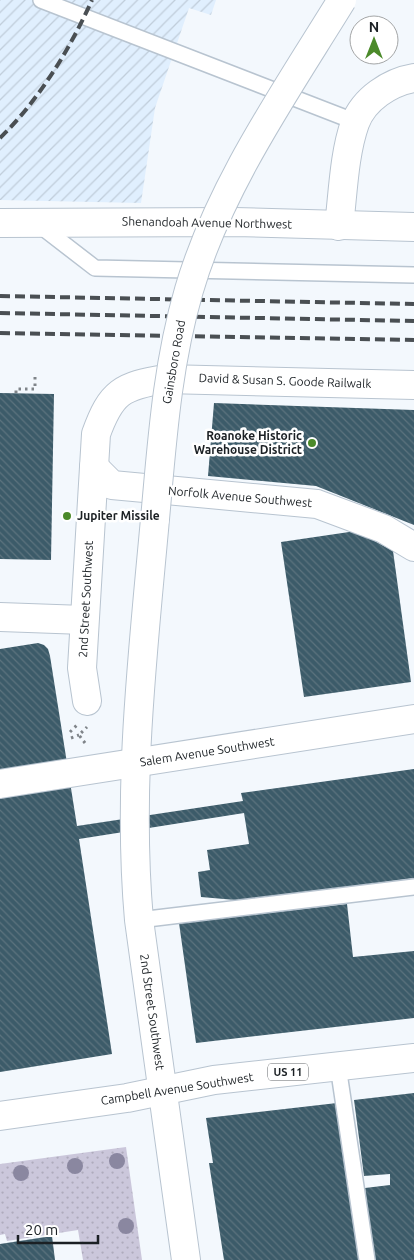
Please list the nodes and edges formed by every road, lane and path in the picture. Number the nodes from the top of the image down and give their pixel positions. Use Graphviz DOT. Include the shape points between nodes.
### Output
graph roads {
  1 [pos="41,0"];
  2 [pos="342,0"];
  3 [pos="414,78"];
  4 [pos="356,122"];
  5 [pos="37,222"];
  6 [pos="0,223"];
  7 [pos="339,226"];
  8 [pos="414,227"];
  9 [pos="414,275"];
  10 [pos="35,374"];
  11 [pos="414,385"];
  12 [pos="16,393"];
  13 [pos="94,467"];
  14 [pos="414,547"];
  15 [pos="0,617"];
  16 [pos="84,620"];
  17 [pos="87,701"];
  18 [pos="414,719"];
  19 [pos="79,735"];
  20 [pos="71,738"];
  21 [pos="136,763"];
  22 [pos="0,784"];
  23 [pos="414,887"];
  24 [pos="139,920"];
  25 [pos="414,1058"];
  26 [pos="338,1066"];
  27 [pos="162,1091"];
  28 [pos="0,1116"];
  29 [pos="186,1260"];
  30 [pos="368,1260"];
  1 -- 4 [label="lane"];
  2 -- 21 [label="street, Gainsboro Road, bridge" via="236,176 209,233 189,290 167,397"];
  3 -- 4 [label="street" via="385,88 367,104"];
  4 -- 7 [label="street" via="349,145"];
  5 -- 6 [label="street, Shenandoah Avenue Northwest"];
  5 -- 7 [label="street, Shenandoah Avenue Northwest" via="234,222"];
  5 -- 9 [label="lane" via="95,268"];
  7 -- 8 [label="street, Shenandoah Avenue Northwest"];
  10 -- 12 [label="path" via="35,389 16,389"];
  11 -- 13 [label="street, David & Susan S. Goode Railwalk" via="166,379 140,383 116,395 104,413 96,434"];
  13 -- 14 [label="street, Norfolk Avenue Southwest" via="112,485 317,504 384,529"];
  13 -- 16 [label="street, 2nd Street Southwest"];
  15 -- 16 [label="street"];
  16 -- 17 [label="street, 2nd Street Southwest" via="82,668"];
  18 -- 21 [label="street, Salem Avenue Southwest"];
  19 -- 20 [label="path"];
  21 -- 22 [label="street, Salem Avenue Southwest"];
  21 -- 24 [label="street, 2nd Street Southwest" via="134,832"];
  23 -- 24 [label="lane"];
  24 -- 27 [label="street, 2nd Street Southwest"];
  25 -- 26 [label="street, Campbell Avenue Southwest / US 11"];
  26 -- 27 [label="street, Campbell Avenue Southwest / US 11" via="214,1080"];
  26 -- 30 [label="lane"];
  27 -- 28 [label="street, Campbell Avenue Southwest / US 11"];
  27 -- 29 [label="street, 2nd Street Southwest"];
}
